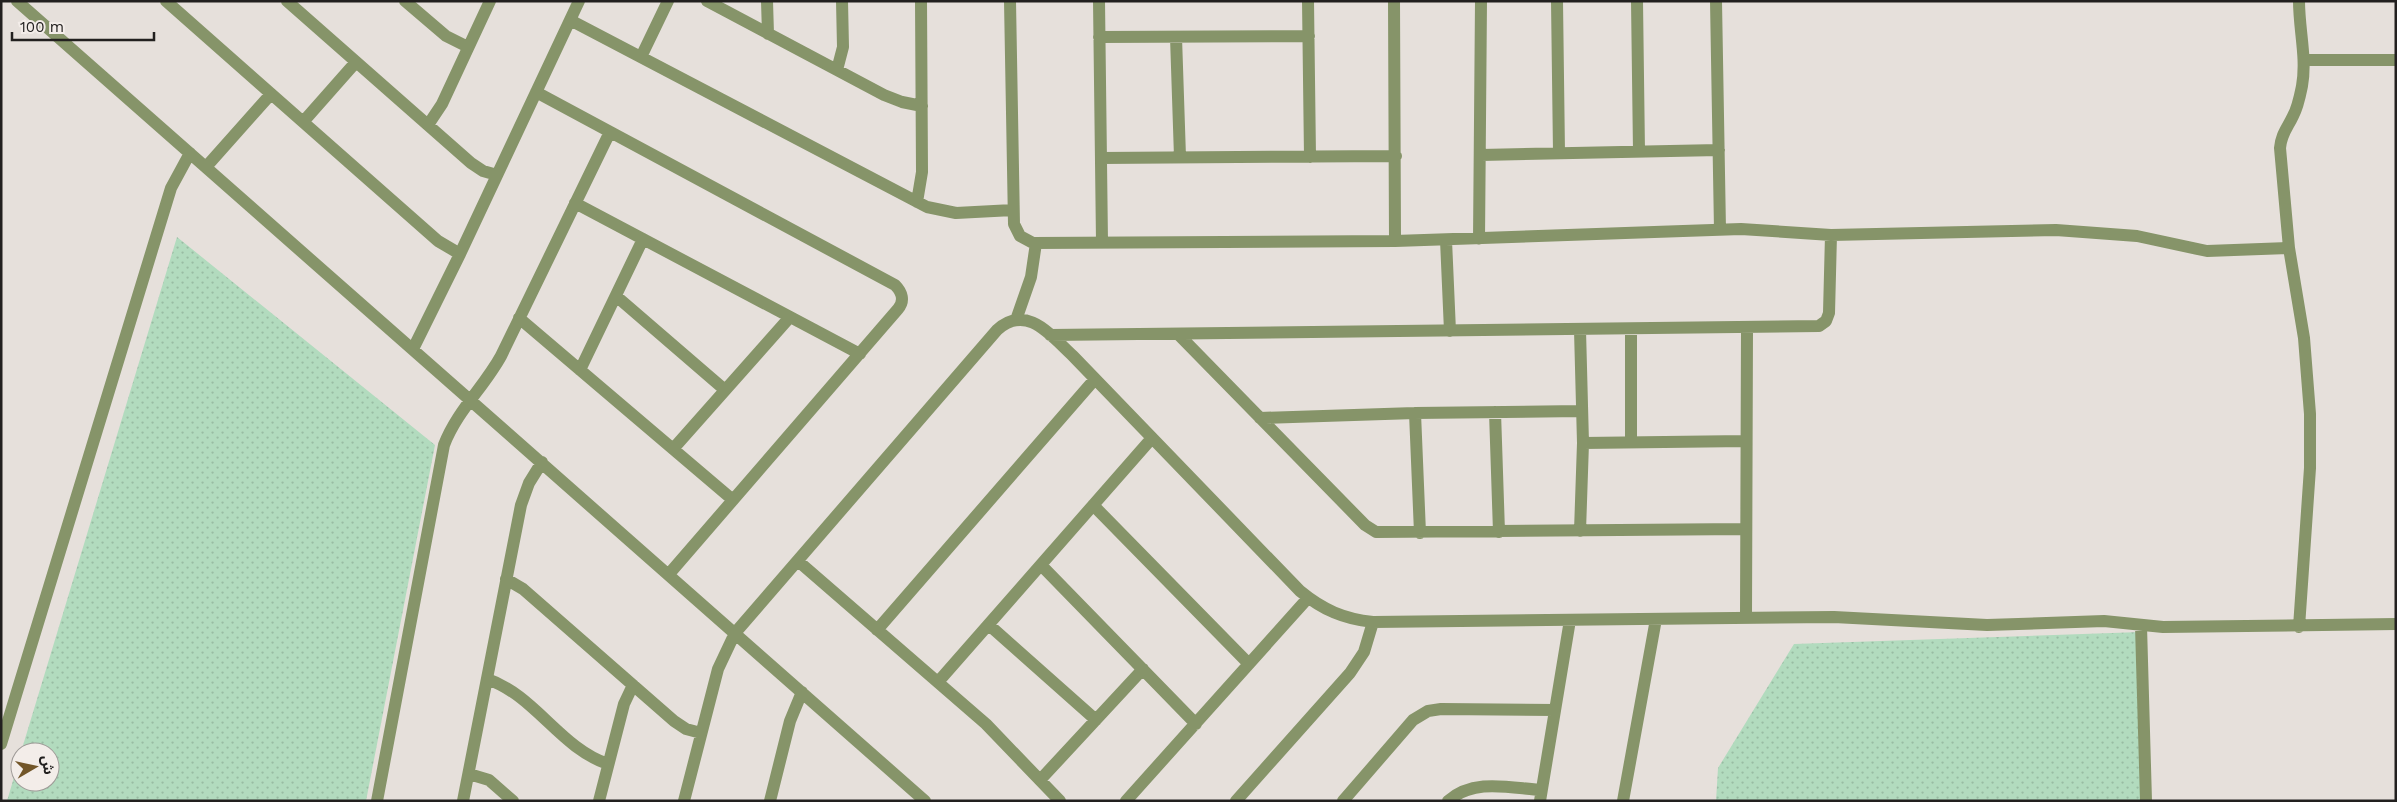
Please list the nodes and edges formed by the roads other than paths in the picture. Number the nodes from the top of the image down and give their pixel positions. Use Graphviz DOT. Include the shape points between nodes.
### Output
graph roads {
  1 [pos="17,1"];
  2 [pos="166,1"];
  3 [pos="287,1"];
  4 [pos="405,1"];
  5 [pos="490,1"];
  6 [pos="579,1"];
  7 [pos="668,1"];
  8 [pos="707,1"];
  9 [pos="767,1"];
  10 [pos="842,1"];
  11 [pos="920,1"];
  12 [pos="1010,1"];
  13 [pos="1098,1"];
  14 [pos="1308,1"];
  15 [pos="1394,1"];
  16 [pos="1480,1"];
  17 [pos="1557,1"];
  18 [pos="1637,1"];
  19 [pos="1716,1"];
  20 [pos="2299,1"];
  21 [pos="302,6"];
  22 [pos="570,20"];
  23 [pos="768,34"];
  24 [pos="1309,36"];
  25 [pos="1099,37"];
  26 [pos="1176,37"];
  27 [pos="468,47"];
  28 [pos="641,57"];
  29 [pos="2305,60"];
  30 [pos="2396,60"];
  31 [pos="356,62"];
  32 [pos="837,70"];
  33 [pos="536,92"];
  34 [pos="271,94"];
  35 [pos="922,106"];
  36 [pos="303,122"];
  37 [pos="428,125"];
  38 [pos="610,132"];
  39 [pos="1719,150"];
  40 [pos="1639,152"];
  41 [pos="190,153"];
  42 [pos="1558,153"];
  43 [pos="1481,155"];
  44 [pos="1310,156"];
  45 [pos="1396,156"];
  46 [pos="1180,157"];
  47 [pos="1101,158"];
  48 [pos="206,167"];
  49 [pos="497,175"];
  50 [pos="917,202"];
  51 [pos="575,203"];
  52 [pos="1013,210"];
  53 [pos="1720,230"];
  54 [pos="1831,234"];
  55 [pos="644,239"];
  56 [pos="1479,239"];
  57 [pos="1446,240"];
  58 [pos="1395,241"];
  59 [pos="1102,242"];
  60 [pos="1036,243"];
  61 [pos="2289,248"];
  62 [pos="460,254"];
  63 [pos="616,296"];
  64 [pos="790,317"];
  65 [pos="519,318"];
  66 [pos="1016,320"];
  67 [pos="1747,328"];
  68 [pos="1580,330"];
  69 [pos="1631,330"];
  70 [pos="1450,331"];
  71 [pos="1178,334"];
  72 [pos="1050,335"];
  73 [pos="413,349"];
  74 [pos="860,354"];
  75 [pos="580,370"];
  76 [pos="1095,379"];
  77 [pos="725,390"];
  78 [pos="471,400"];
  79 [pos="1495,412"];
  80 [pos="1581,412"];
  81 [pos="1415,413"];
  82 [pos="1260,418"];
  83 [pos="1152,438"];
  84 [pos="1746,441"];
  85 [pos="1631,442"];
  86 [pos="1583,443"];
  87 [pos="673,450"];
  88 [pos="542,462"];
  89 [pos="733,500"];
  90 [pos="1093,505"];
  91 [pos="1746,529"];
  92 [pos="1580,531"];
  93 [pos="1420,532"];
  94 [pos="1499,532"];
  95 [pos="798,561"];
  96 [pos="1041,565"];
  97 [pos="669,574"];
  98 [pos="506,579"];
  99 [pos="1308,598"];
  100 [pos="1746,618"];
  101 [pos="1656,619"];
  102 [pos="1570,620"];
  103 [pos="1373,622"];
  104 [pos="2396,624"];
  105 [pos="988,625"];
  106 [pos="2141,626"];
  107 [pos="2299,627"];
  108 [pos="877,630"];
  109 [pos="735,633"];
  110 [pos="1249,664"];
  111 [pos="1143,669"];
  112 [pos="487,679"];
  113 [pos="938,682"];
  114 [pos="633,685"];
  115 [pos="802,692"];
  116 [pos="1555,710"];
  117 [pos="1096,720"];
  118 [pos="1196,724"];
  119 [pos="700,733"];
  120 [pos="1,744"];
  121 [pos="608,764"];
  122 [pos="468,774"];
  123 [pos="1041,779"];
  124 [pos="1540,795"];
  125 [pos="377,801"];
  126 [pos="463,801"];
  127 [pos="513,801"];
  128 [pos="599,801"];
  129 [pos="684,801"];
  130 [pos="770,801"];
  131 [pos="925,801"];
  132 [pos="1060,801"];
  133 [pos="1126,801"];
  134 [pos="1236,801"];
  135 [pos="1342,801"];
  136 [pos="1448,801"];
  137 [pos="1623,801"];
  138 [pos="2146,801"];
  1 -- 41 [label="street"];
  2 -- 34 [label="street"];
  3 -- 21 [label="street"];
  4 -- 27 [label="street" via="446,36"];
  5 -- 27 [label="street"];
  6 -- 22 [label="street"];
  7 -- 28 [label="street"];
  8 -- 23 [label="street"];
  9 -- 23 [label="street"];
  10 -- 32 [label="street" via="843,48"];
  11 -- 35 [label="street"];
  12 -- 52 [label="street"];
  13 -- 25 [label="street"];
  14 -- 24 [label="street"];
  15 -- 45 [label="street"];
  16 -- 43 [label="street"];
  17 -- 42 [label="street"];
  18 -- 40 [label="street"];
  19 -- 39 [label="street"];
  20 -- 29 [label="street"];
  21 -- 31 [label="street"];
  22 -- 28 [label="street"];
  22 -- 33 [label="street"];
  23 -- 32 [label="street"];
  24 -- 26 [label="street"];
  24 -- 44 [label="street"];
  25 -- 26 [label="street"];
  25 -- 47 [label="street"];
  26 -- 46 [label="street"];
  27 -- 37 [label="street" via="442,104"];
  28 -- 50 [label="street"];
  29 -- 30 [label="street"];
  29 -- 61 [label="street" via="2299,100 2281,142"];
  31 -- 36 [label="street"];
  31 -- 37 [label="street"];
  32 -- 35 [label="street" via="892,99"];
  33 -- 38 [label="street"];
  33 -- 49 [label="street"];
  34 -- 36 [label="street"];
  34 -- 48 [label="street"];
  35 -- 50 [label="street" via="922,172"];
  36 -- 62 [label="street" via="438,242"];
  37 -- 49 [label="street" via="477,168"];
  38 -- 51 [label="street"];
  38 -- 74 [label="street" via="898,287 902,295 901,306"];
  39 -- 40 [label="street"];
  39 -- 53 [label="street"];
  40 -- 42 [label="street"];
  41 -- 48 [label="street"];
  41 -- 120 [label="street" via="171,188"];
  42 -- 43 [label="street"];
  43 -- 56 [label="street"];
  44 -- 45 [label="street"];
  44 -- 46 [label="street"];
  45 -- 58 [label="street"];
  46 -- 47 [label="street"];
  47 -- 59 [label="street"];
  48 -- 73 [label="street"];
  49 -- 62 [label="street"];
  50 -- 52 [label="street" via="956,213"];
  51 -- 55 [label="street"];
  51 -- 65 [label="street"];
  52 -- 60 [label="street" via="1017,232 1024,239"];
  53 -- 54 [label="street"];
  53 -- 56 [label="street"];
  54 -- 61 [label="street" via="2056,230 2137,236 2207,250"];
  54 -- 67 [label="street" via="1829,313 1823,324"];
  55 -- 63 [label="street"];
  55 -- 64 [label="street"];
  56 -- 57 [label="street"];
  57 -- 58 [label="street"];
  57 -- 70 [label="street"];
  58 -- 59 [label="street"];
  59 -- 60 [label="street"];
  60 -- 66 [label="street" via="1026,294"];
  61 -- 107 [label="street" via="2303,330 2310,414 2310,468"];
  62 -- 73 [label="street"];
  63 -- 75 [label="street"];
  63 -- 77 [label="street"];
  64 -- 74 [label="street"];
  64 -- 77 [label="street"];
  65 -- 75 [label="street"];
  65 -- 78 [label="street" via="495,367"];
  66 -- 72 [label="street" via="1035,323"];
  66 -- 95 [label="street" via="997,330"];
  67 -- 69 [label="street"];
  67 -- 84 [label="street"];
  68 -- 69 [label="street"];
  68 -- 70 [label="street"];
  68 -- 80 [label="street"];
  69 -- 85 [label="street"];
  70 -- 71 [label="street"];
  71 -- 72 [label="street"];
  71 -- 82 [label="street"];
  72 -- 76 [label="street"];
  73 -- 78 [label="street"];
  74 -- 89 [label="street"];
  75 -- 87 [label="street"];
  76 -- 83 [label="street"];
  76 -- 108 [label="street"];
  77 -- 87 [label="street"];
  78 -- 88 [label="street"];
  78 -- 125 [label="street" via="452,425 441,455 394,723"];
  79 -- 80 [label="street"];
  79 -- 81 [label="street"];
  79 -- 94 [label="street"];
  80 -- 86 [label="street"];
  81 -- 82 [label="street"];
  81 -- 93 [label="street"];
  82 -- 93 [label="street" via="1365,525 1376,532"];
  83 -- 90 [label="street"];
  83 -- 99 [label="street"];
  84 -- 85 [label="street"];
  84 -- 91 [label="street"];
  85 -- 86 [label="street"];
  86 -- 92 [label="street"];
  87 -- 89 [label="street"];
  88 -- 97 [label="street"];
  88 -- 98 [label="street" via="521,505"];
  89 -- 97 [label="street"];
  90 -- 96 [label="street"];
  90 -- 110 [label="street"];
  91 -- 92 [label="street"];
  91 -- 100 [label="street"];
  92 -- 94 [label="street"];
  93 -- 94 [label="street"];
  95 -- 108 [label="street"];
  95 -- 109 [label="street"];
  96 -- 105 [label="street"];
  96 -- 111 [label="street"];
  97 -- 109 [label="street"];
  98 -- 112 [label="street"];
  98 -- 114 [label="street" via="523,589"];
  99 -- 103 [label="street" via="1338,615"];
  99 -- 110 [label="street"];
  100 -- 101 [label="street"];
  100 -- 106 [label="street" via="1854,617 1988,626 2104,622"];
  101 -- 102 [label="street"];
  101 -- 137 [label="street"];
  102 -- 103 [label="street"];
  102 -- 116 [label="street"];
  103 -- 134 [label="street" via="1364,652 1350,673"];
  104 -- 107 [label="street"];
  105 -- 113 [label="street"];
  105 -- 117 [label="street"];
  106 -- 107 [label="street"];
  106 -- 138 [label="street"];
  108 -- 113 [label="street"];
  109 -- 115 [label="street"];
  109 -- 119 [label="street" via="718,669"];
  110 -- 118 [label="street"];
  111 -- 117 [label="street"];
  111 -- 118 [label="street"];
  112 -- 121 [label="street" via="516,693 582,751"];
  112 -- 122 [label="street"];
  113 -- 123 [label="street"];
  114 -- 119 [label="street" via="680,725"];
  114 -- 121 [label="street" via="624,704"];
  115 -- 130 [label="street" via="790,721"];
  115 -- 131 [label="street"];
  116 -- 124 [label="street"];
  116 -- 135 [label="street" via="1441,709 1423,714 1413,720"];
  117 -- 123 [label="street"];
  118 -- 133 [label="street"];
  119 -- 129 [label="street"];
  121 -- 128 [label="street"];
  122 -- 126 [label="street"];
  122 -- 127 [label="street" via="489,780"];
  123 -- 132 [label="street"];
  124 -- 136 [label="street" via="1475,787"];
}
